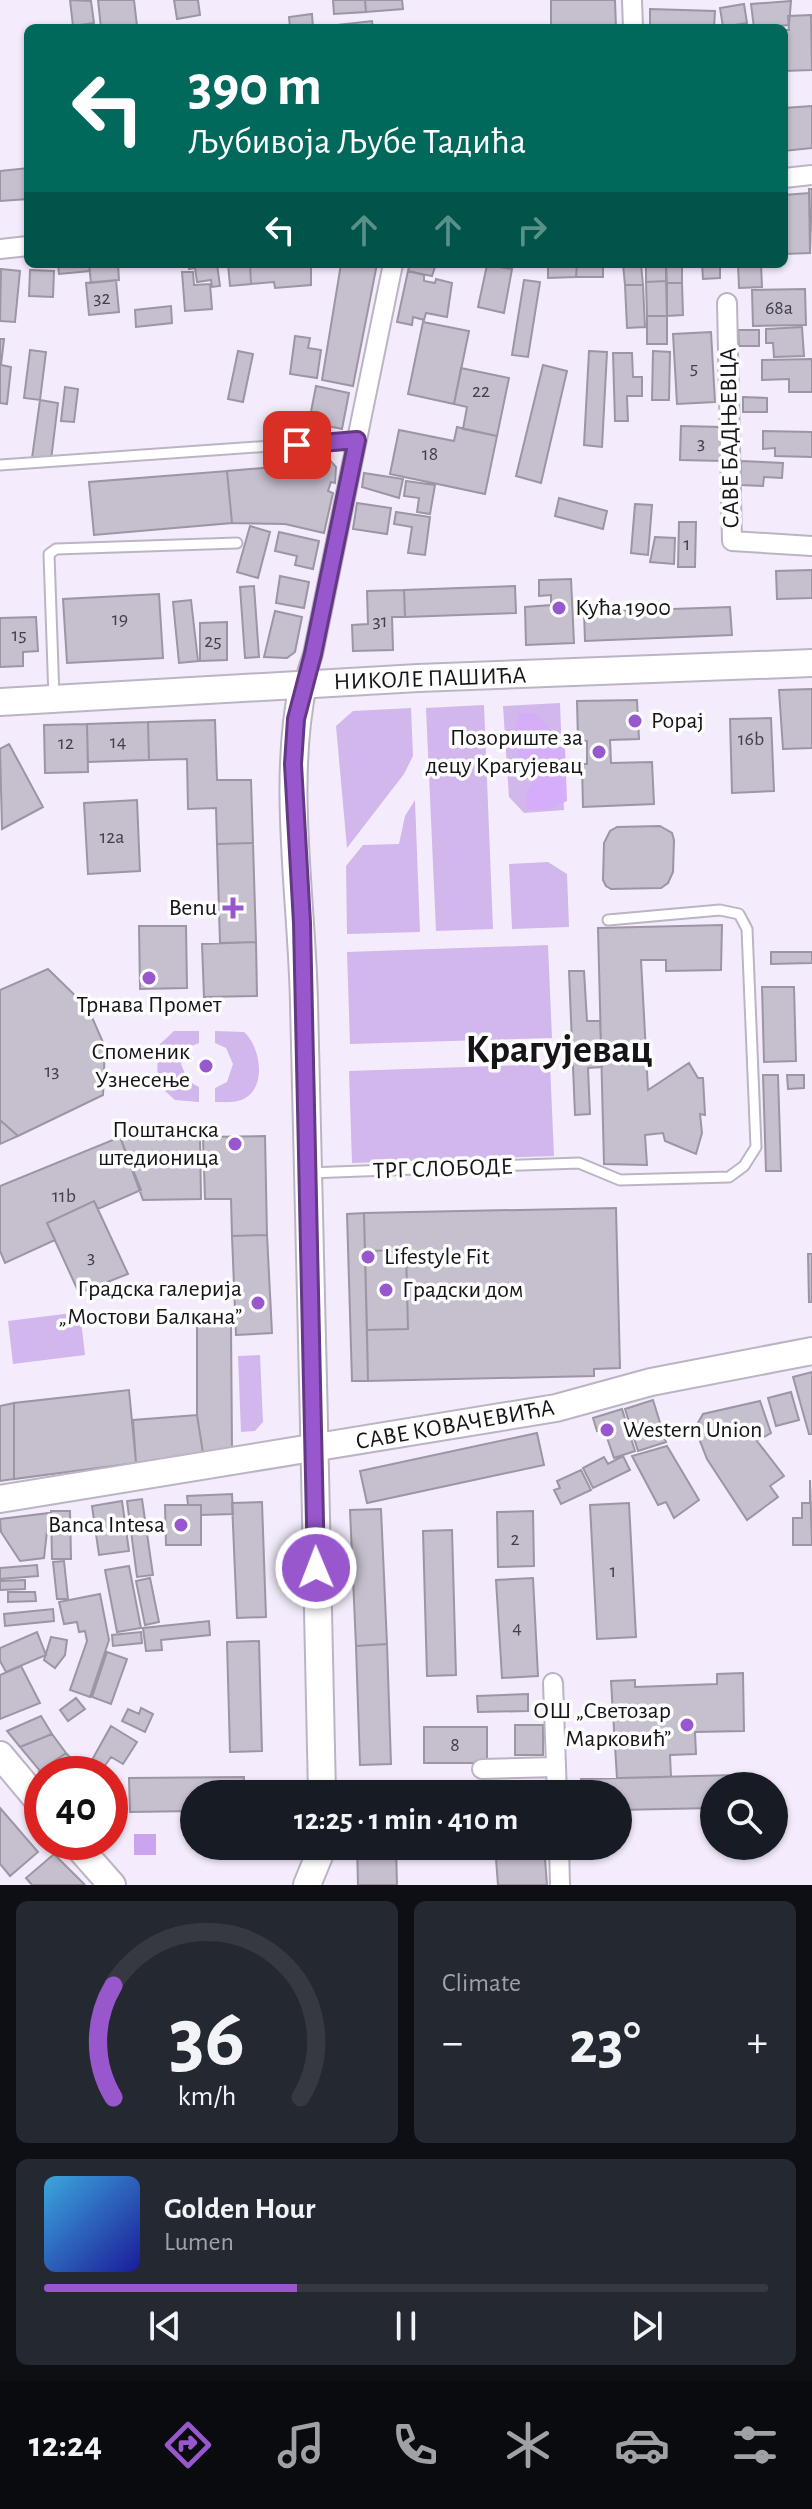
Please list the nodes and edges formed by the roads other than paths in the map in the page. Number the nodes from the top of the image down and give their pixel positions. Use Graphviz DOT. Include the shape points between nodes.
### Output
graph roads {
  1 [pos="632,0"];
  2 [pos="633,24"];
  3 [pos="812,175"];
  4 [pos="788,178"];
  5 [pos="24,246"];
  6 [pos="0,249"];
  7 [pos="392,268"];
  8 [pos="727,303"];
  9 [pos="357,440"];
  10 [pos="0,465"];
  11 [pos="237,543"];
  12 [pos="812,546"];
  13 [pos="812,663"];
  14 [pos="303,685"];
  15 [pos="54,698"];
  16 [pos="0,702"];
  17 [pos="608,920"];
  18 [pos="307,1173"];
  19 [pos="812,1351"];
  20 [pos="313,1449"];
  21 [pos="0,1499"];
  22 [pos="553,1683"];
  23 [pos="0,1755"];
  24 [pos="556,1767"];
  25 [pos="482,1769"];
  26 [pos="322,1780"];
  27 [pos="556,1780"];
  28 [pos="24,1784"];
  29 [pos="90,1860"];
  30 [pos="318,1860"];
  31 [pos="325,1860"];
  32 [pos="559,1860"];
  33 [pos="112,1885"];
  34 [pos="307,1885"];
  35 [pos="327,1885"];
  36 [pos="560,1885"];
  1 -- 2 [label="street"];
  3 -- 4 [label="street"];
  5 -- 6 [label="street"];
  7 -- 9 [label="street"];
  8 -- 12 [label="street, САВЕ БАДЊЕВЦА" via="732,541"];
  9 -- 10 [label="lane"];
  9 -- 14 [label="street"];
  11 -- 15 [label="lane" via="56,549 49,554"];
  13 -- 14 [label="street, НИКОЛЕ ПАШИЋА"];
  14 -- 15 [label="street, НИКОЛЕ ПАШИЋА"];
  14 -- 18 [label="street" via="293,764"];
  15 -- 16 [label="street, НИКОЛЕ ПАШИЋА"];
  17 -- 18 [label="lane, ТРГ СЛОБОДЕ" via="720,910 739,914 747,929 756,1147 744,1166 729,1177 620,1180 579,1163"];
  18 -- 20 [label="street"];
  19 -- 20 [label="street, САВЕ КОВАЧЕВИЋА" via="651,1382 556,1408"];
  20 -- 21 [label="street, САВЕ КОВАЧЕВИЋА"];
  20 -- 26 [label="street"];
  22 -- 24 [label="street"];
  23 -- 28 [label="street"];
  24 -- 25 [label="street"];
  24 -- 27 [label="street"];
  29 -- 33 [label="street"];
  30 -- 34 [label="street"];
  31 -- 35 [label="street"];
  32 -- 36 [label="street"];
}
